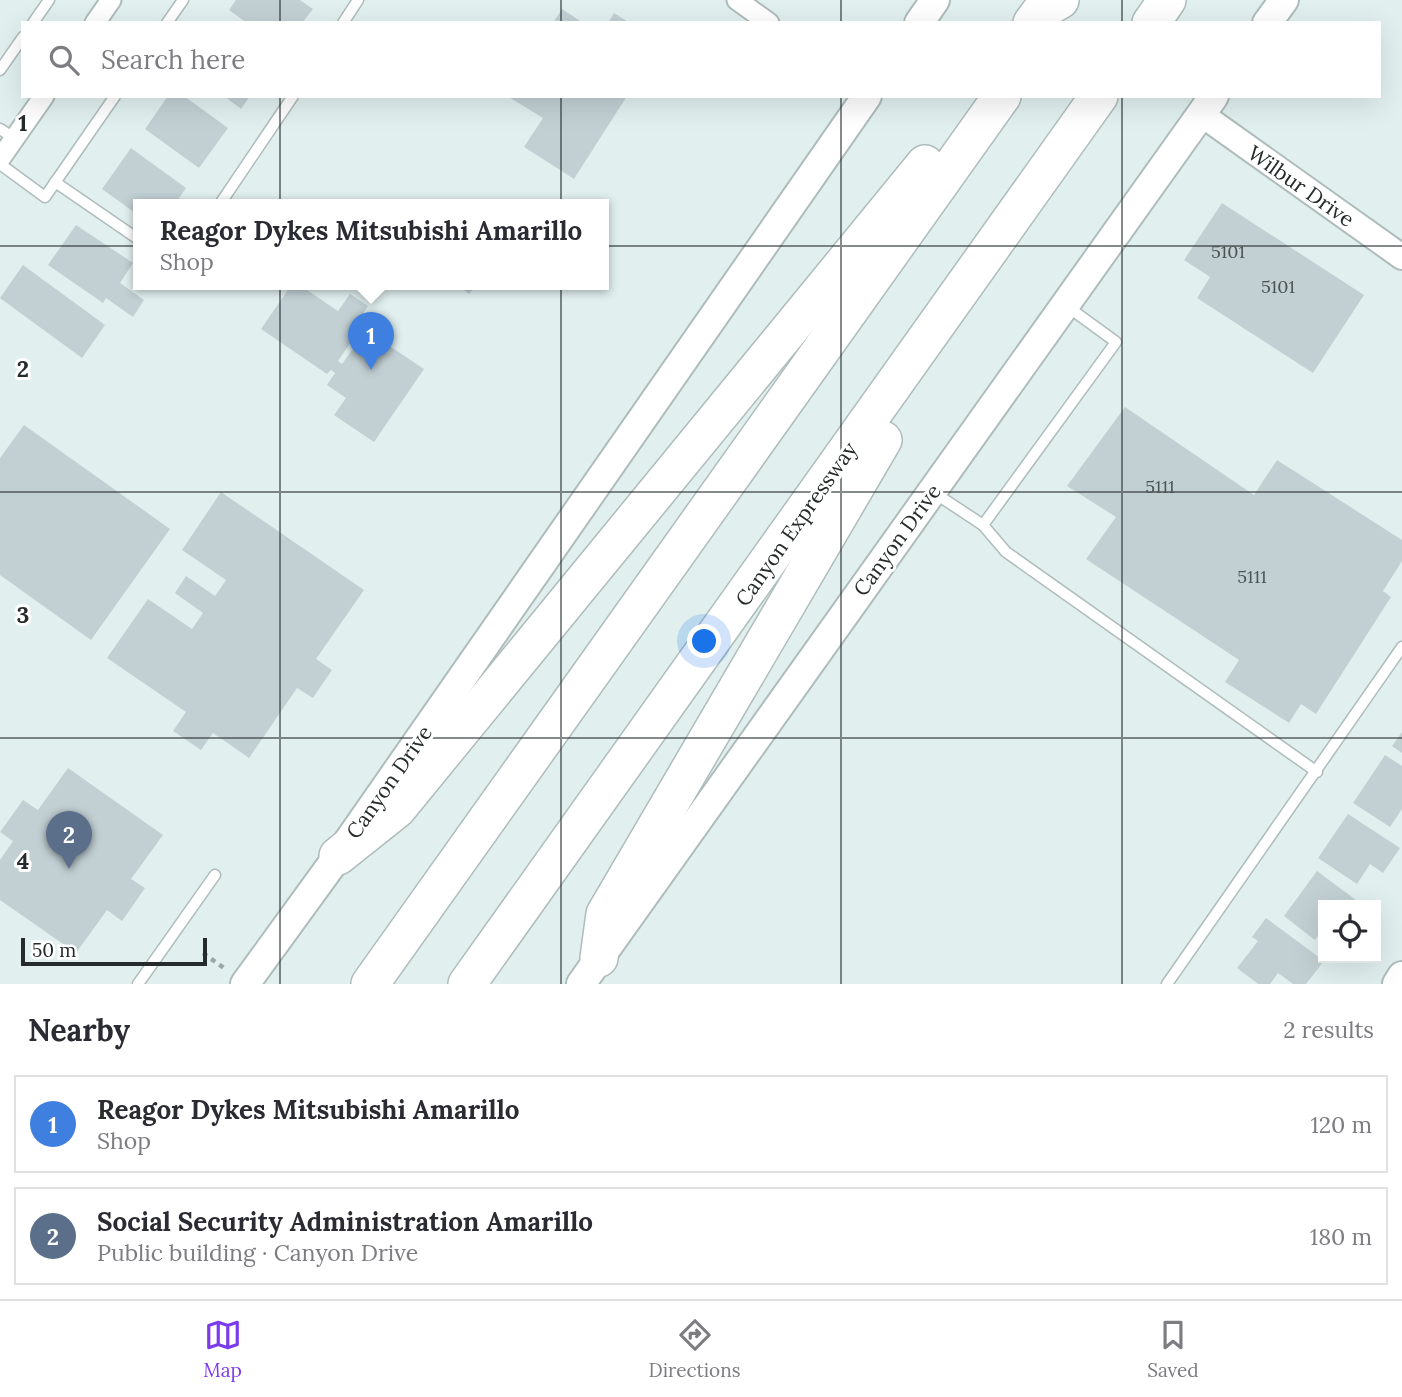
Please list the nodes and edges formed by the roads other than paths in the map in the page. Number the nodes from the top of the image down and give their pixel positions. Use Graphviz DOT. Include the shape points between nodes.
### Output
graph roads {
  1 [pos="49,0"];
  2 [pos="111,0"];
  3 [pos="183,0"];
  4 [pos="358,0"];
  5 [pos="737,0"];
  6 [pos="935,0"];
  7 [pos="1060,0"];
  8 [pos="1071,0"];
  9 [pos="1167,0"];
  10 [pos="1284,0"];
  11 [pos="34,21"];
  12 [pos="96,21"];
  13 [pos="168,21"];
  14 [pos="344,21"];
  15 [pos="766,21"];
  16 [pos="920,21"];
  17 [pos="1034,21"];
  18 [pos="1056,21"];
  19 [pos="1152,21"];
  20 [pos="1268,21"];
  21 [pos="21,40"];
  22 [pos="0,70"];
  23 [pos="42,98"];
  24 [pos="114,98"];
  25 [pos="292,98"];
  26 [pos="866,98"];
  27 [pos="974,98"];
  28 [pos="1001,98"];
  29 [pos="1098,98"];
  30 [pos="1207,105"];
  31 [pos="7,134"];
  32 [pos="0,159"];
  33 [pos="0,164"];
  34 [pos="55,182"];
  35 [pos="223,199"];
  36 [pos="133,236"];
  37 [pos="1402,257"];
  38 [pos="1064,305"];
  39 [pos="918,351"];
  40 [pos="932,491"];
  41 [pos="983,525"];
  42 [pos="1402,647"];
  43 [pos="1317,772"];
  44 [pos="338,856"];
  45 [pos="215,875"];
  46 [pos="590,971"];
  47 [pos="234,976"];
  48 [pos="1402,976"];
  49 [pos="138,984"];
  50 [pos="370,984"];
  51 [pos="467,984"];
  52 [pos="1167,984"];
  53 [pos="1396,984"];
  1 -- 11 [label="lane"];
  2 -- 12 [label="street"];
  3 -- 13 [label="lane"];
  4 -- 14 [label="lane"];
  5 -- 15 [label="street"];
  6 -- 16 [label="main road"];
  7 -- 17 [label="highway"];
  8 -- 18 [label="highway"];
  9 -- 19 [label="highway"];
  10 -- 20 [label="main road"];
  21 -- 22 [label="lane"];
  23 -- 31 [label="street"];
  24 -- 34 [label="lane"];
  25 -- 35 [label="lane"];
  26 -- 44 [label="main road, Canyon Drive"];
  27 -- 44 [label="highway" via="898,199 397,809"];
  28 -- 50 [label="highway"];
  29 -- 39 [label="highway, Canyon Expressway"];
  30 -- 37 [label="street, Wilbur Drive"];
  30 -- 38 [label="main road, Canyon Drive"];
  31 -- 32 [label="street"];
  33 -- 34 [label="lane" via="44,197"];
  34 -- 36 [label="lane"];
  38 -- 40 [label="main road, Canyon Drive"];
  38 -- 41 [label="lane" via="1116,342"];
  39 -- 46 [label="highway" via="892,423 605,914"];
  39 -- 51 [label="highway, Canyon Expressway"];
  40 -- 41 [label="lane"];
  40 -- 46 [label="main road, Canyon Drive"];
  41 -- 43 [label="lane" via="1006,552"];
  42 -- 43 [label="lane"];
  43 -- 52 [label="lane"];
  44 -- 47 [label="main road, Canyon Drive"];
  45 -- 49 [label="lane"];
  48 -- 53 [label="main road"];
}
